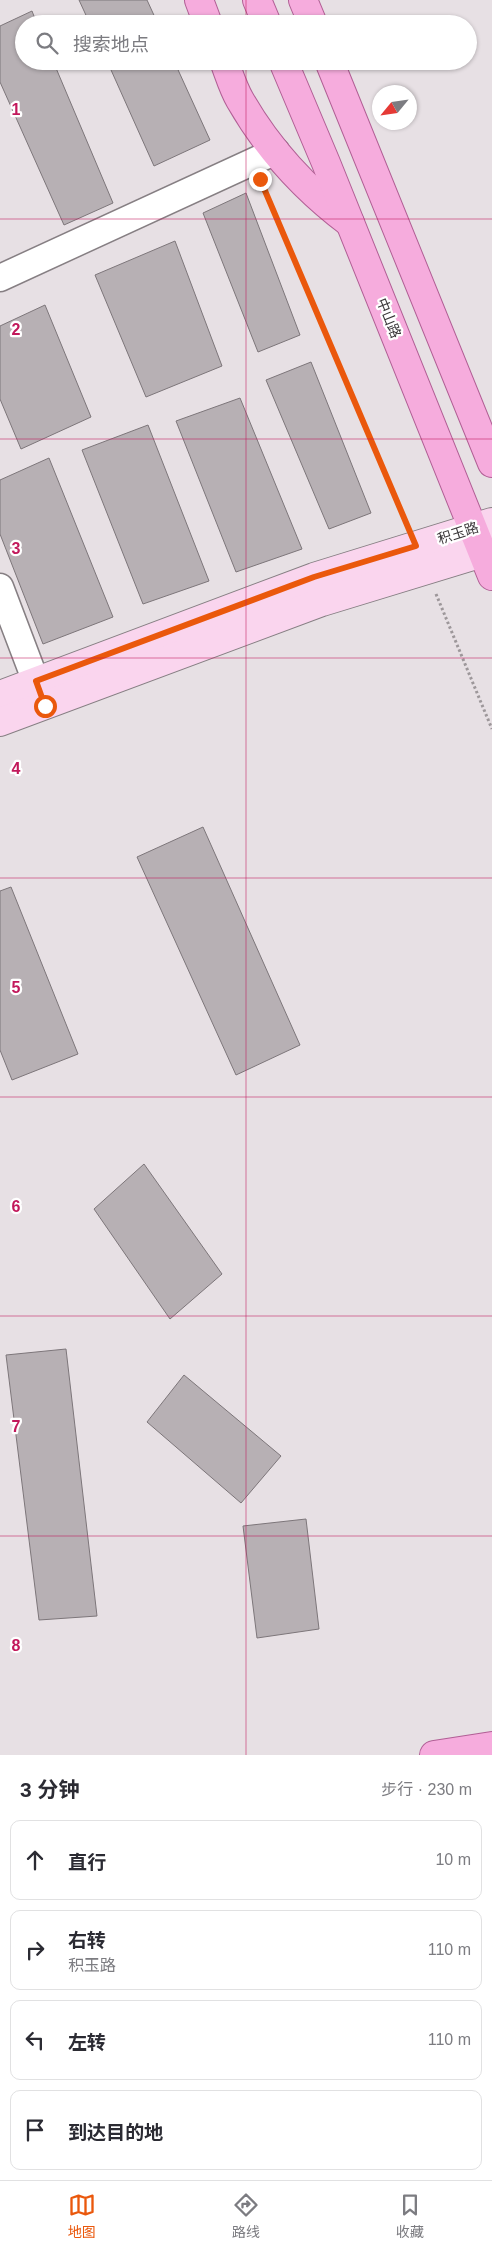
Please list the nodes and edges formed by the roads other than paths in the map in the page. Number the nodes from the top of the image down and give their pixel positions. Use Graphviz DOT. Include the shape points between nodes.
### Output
graph roads {
  1 [pos="199,0"];
  2 [pos="257,0"];
  3 [pos="303,0"];
  4 [pos="205,15"];
  5 [pos="263,15"];
  6 [pos="309,15"];
  7 [pos="228,70"];
  8 [pos="287,70"];
  9 [pos="333,70"];
  10 [pos="265,156"];
  11 [pos="351,225"];
  12 [pos="0,278"];
  13 [pos="492,463"];
  14 [pos="486,546"];
  15 [pos="0,587"];
  16 [pos="40,694"];
  17 [pos="0,695"];
  18 [pos="0,722"];
  19 [pos="492,1746"];
  20 [pos="434,1755"];
  1 -- 4 [label="main road"];
  2 -- 5 [label="main road"];
  3 -- 6 [label="main road"];
  7 -- 10 [label="main road"];
  8 -- 11 [label="main road, 中山路"];
  9 -- 13 [label="main road"];
  10 -- 11 [label="main road"];
  10 -- 12 [label="street"];
  11 -- 14 [label="main road, 中山路"];
  14 -- 16 [label="main road, 积玉路" via="421,559 322,602"];
  15 -- 16 [label="street"];
  16 -- 17 [label="main road, 积玉路"];
  16 -- 18 [label="main road, 积玉路"];
  19 -- 20 [label="main road"];
}
